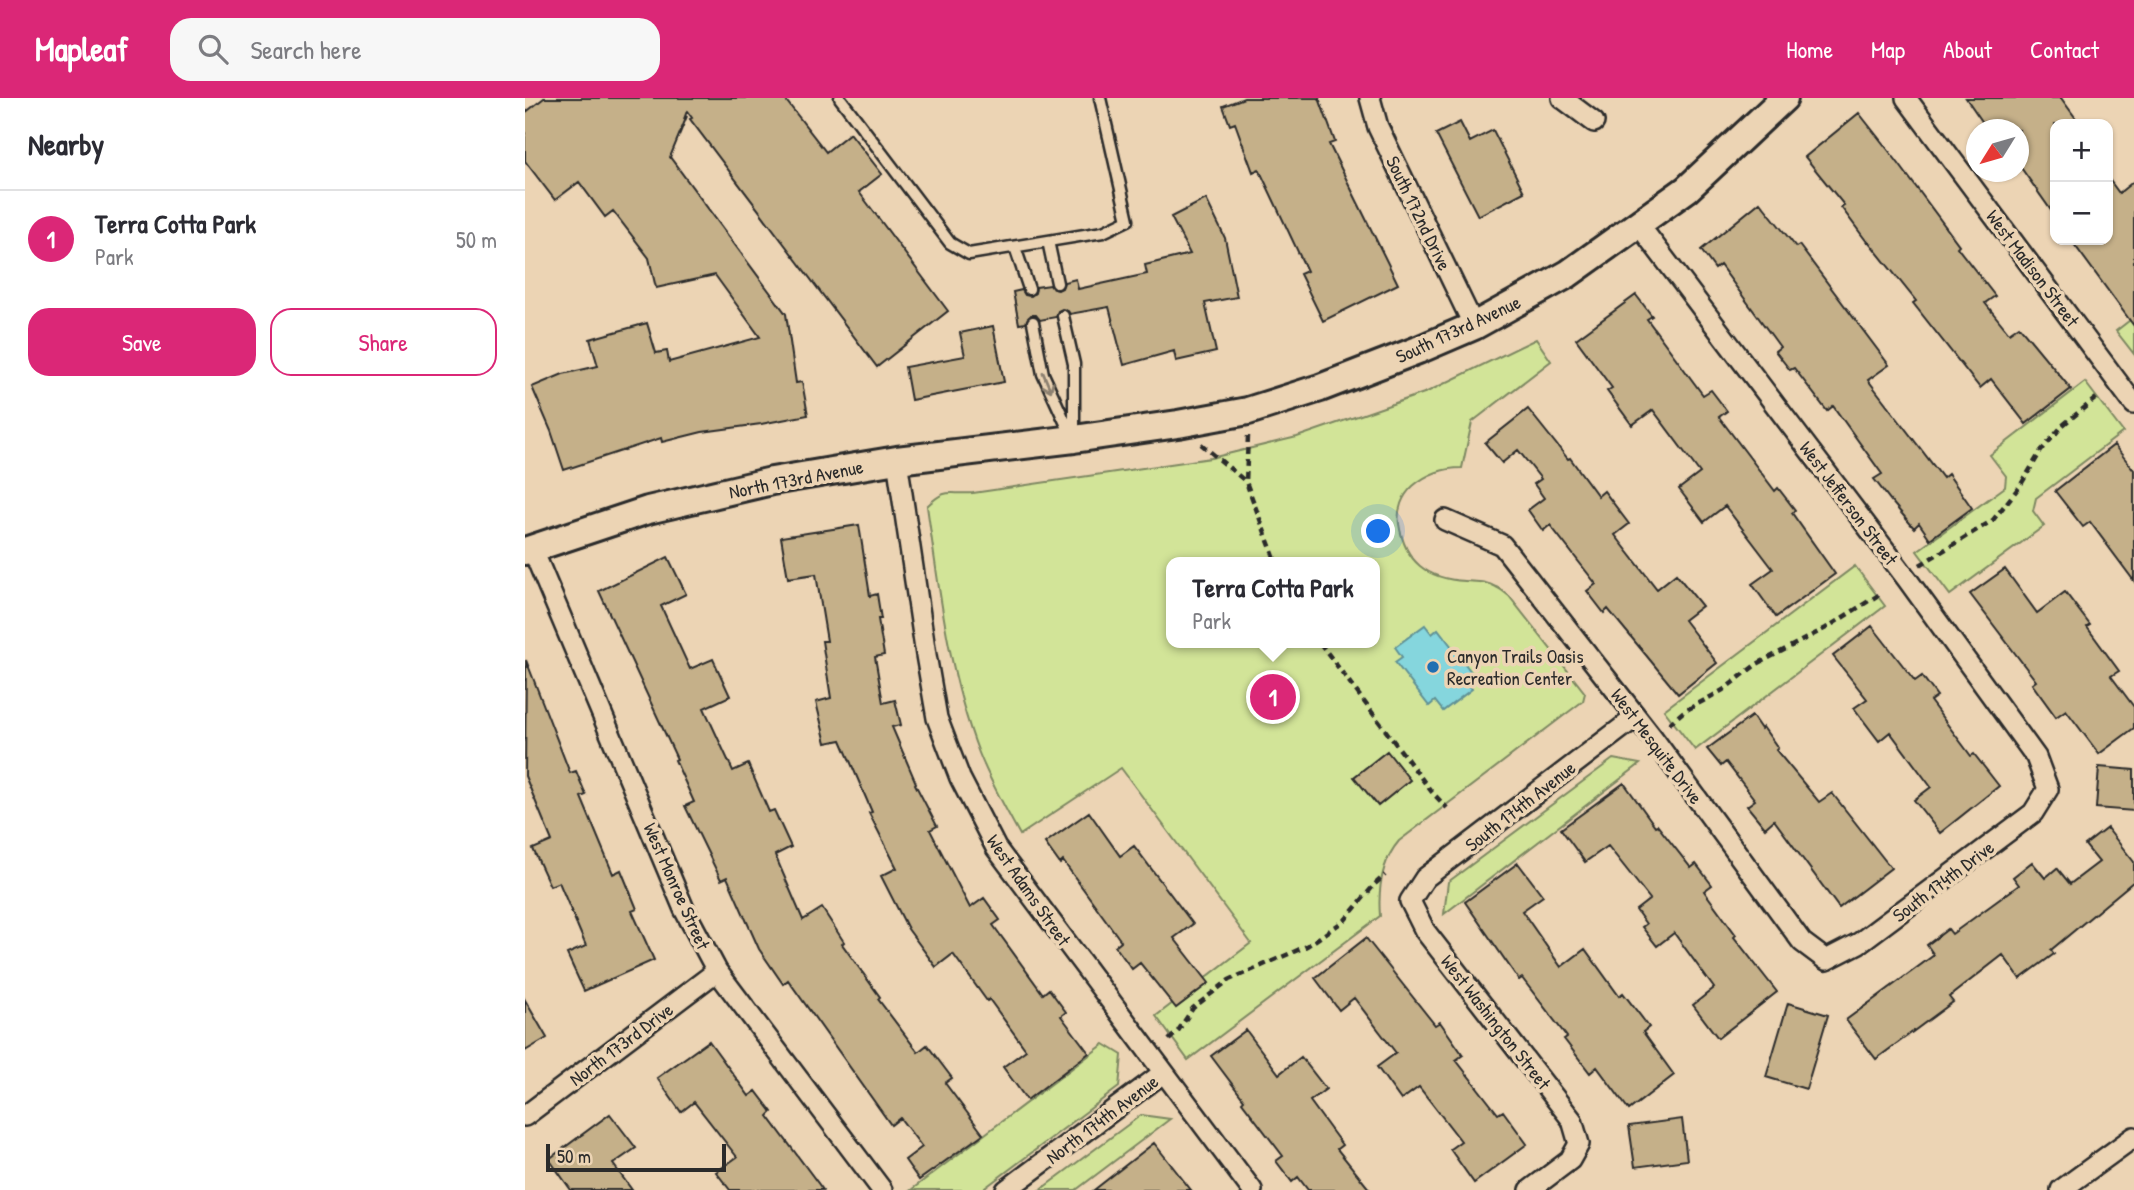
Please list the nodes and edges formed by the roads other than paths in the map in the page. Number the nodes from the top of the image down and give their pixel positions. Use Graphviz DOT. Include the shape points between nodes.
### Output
graph roads {
  1 [pos="840,98"];
  2 [pos="1100,98"];
  3 [pos="1370,98"];
  4 [pos="1562,98"];
  5 [pos="1784,98"];
  6 [pos="1906,98"];
  7 [pos="1594,122"];
  8 [pos="1639,225"];
  9 [pos="1048,241"];
  10 [pos="1015,247"];
  11 [pos="1057,283"];
  12 [pos="1029,289"];
  13 [pos="1063,316"];
  14 [pos="1033,322"];
  15 [pos="1474,326"];
  16 [pos="2134,404"];
  17 [pos="1073,439"];
  18 [pos="897,460"];
  19 [pos="1445,520"];
  20 [pos="529,550"];
  21 [pos="1636,717"];
  22 [pos="2047,789"];
  23 [pos="1411,901"];
  24 [pos="1826,960"];
  25 [pos="717,971"];
  26 [pos="1163,1073"];
  27 [pos="525,1116"];
  28 [pos="2134,1137"];
  29 [pos="882,1190"];
  30 [pos="1006,1190"];
  31 [pos="1252,1190"];
  32 [pos="1530,1190"];
  33 [pos="2061,1190"];
  1 -- 10 [label="lane" via="950,243 969,254"];
  2 -- 9 [label="lane" via="1128,220 1103,232"];
  3 -- 15 [label="street, South 172nd Drive" via="1378,127"];
  4 -- 7 [label="street"];
  5 -- 8 [label="street, South 173rd Avenue" via="1687,189"];
  6 -- 16 [label="street, West Madison Street"];
  8 -- 15 [label="street, South 173rd Avenue" via="1568,274"];
  8 -- 22 [label="street, West Jefferson Street" via="2020,734 2036,757"];
  9 -- 10 [label="lane"];
  9 -- 11 [label="lane"];
  10 -- 12 [label="lane"];
  13 -- 17 [label="lane" via="1074,364"];
  14 -- 17 [label="lane, one-way" via="1043,374"];
  15 -- 17 [label="street, South 173rd Avenue" via="1320,388 1248,411"];
  17 -- 18 [label="street, North 173rd Avenue"];
  18 -- 20 [label="street, North 173rd Avenue" via="772,481 648,510"];
  18 -- 26 [label="street, West Adams Street" via="937,718 960,778 996,848"];
  19 -- 21 [label="street, West Mesquite Drive" via="1502,545"];
  20 -- 25 [label="street, West Monroe Street" via="684,909"];
  21 -- 23 [label="street, South 174th Avenue" via="1425,878"];
  21 -- 24 [label="street, West Mesquite Drive" via="1802,942"];
  22 -- 24 [label="street, South 174th Drive" via="2033,813 1859,943"];
  23 -- 32 [label="street, West Washington Street" via="1425,931 1572,1119 1579,1144 1570,1160"];
  25 -- 27 [label="street, North 173rd Drive"];
  25 -- 29 [label="street, West Monroe Street"];
  26 -- 30 [label="street, North 174th Avenue"];
  26 -- 31 [label="street, West Adams Street"];
  28 -- 33 [label="street"];
}
